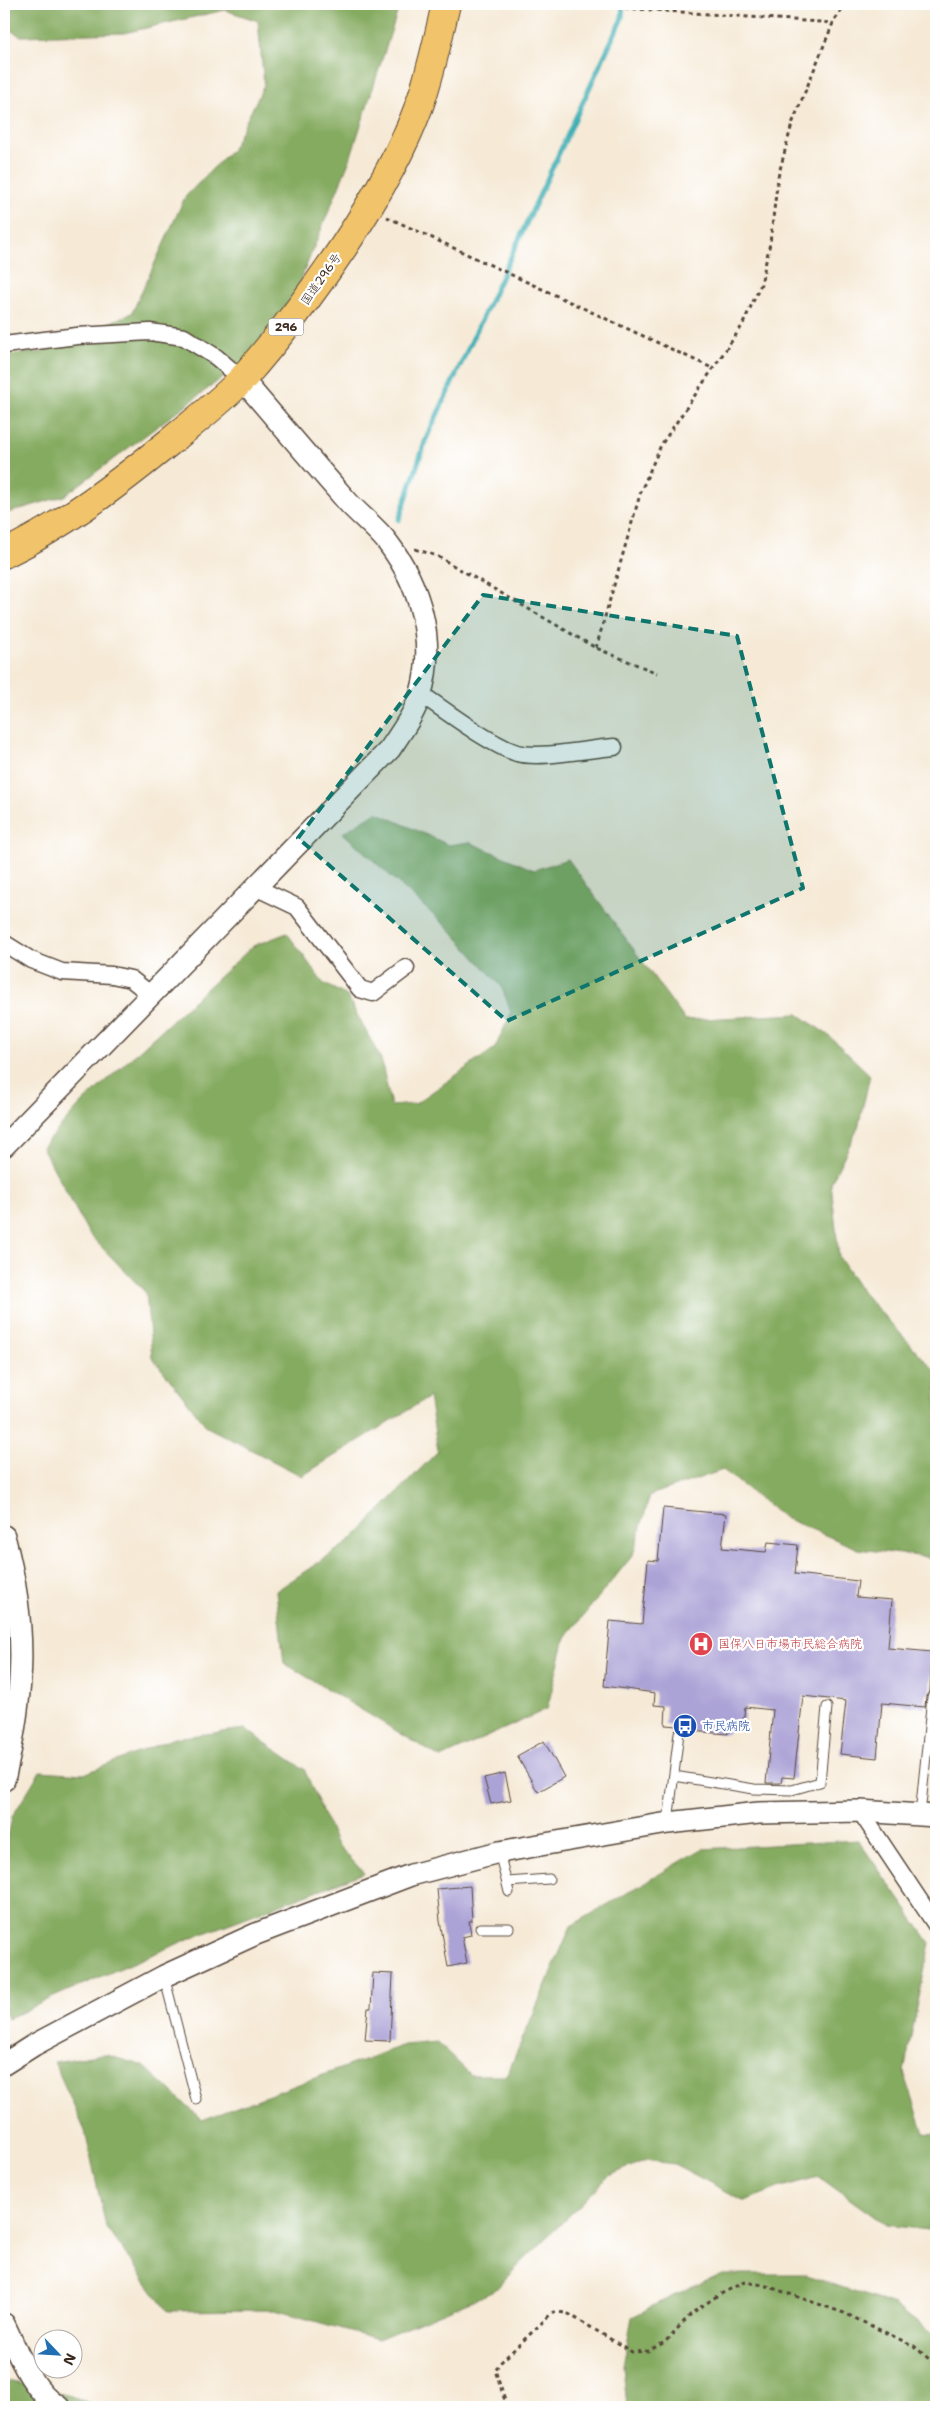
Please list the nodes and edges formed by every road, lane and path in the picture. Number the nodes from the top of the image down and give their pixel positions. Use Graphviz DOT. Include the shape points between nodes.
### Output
graph roads {
  1 [pos="446,4"];
  2 [pos="569,4"];
  3 [pos="845,4"];
  4 [pos="833,23"];
  5 [pos="368,209"];
  6 [pos="4,345"];
  7 [pos="712,368"];
  8 [pos="242,379"];
  9 [pos="388,542"];
  10 [pos="4,554"];
  11 [pos="596,648"];
  12 [pos="657,673"];
  13 [pos="421,694"];
  14 [pos="614,747"];
  15 [pos="254,887"];
  16 [pos="4,943"];
  17 [pos="406,968"];
  18 [pos="150,994"];
  19 [pos="4,1146"];
  20 [pos="4,1536"];
  21 [pos="932,1697"];
  22 [pos="827,1707"];
  23 [pos="679,1733"];
  24 [pos="674,1776"];
  25 [pos="4,1780"];
  26 [pos="860,1811"];
  27 [pos="928,1815"];
  28 [pos="668,1823"];
  29 [pos="499,1852"];
  30 [pos="549,1879"];
  31 [pos="506,1882"];
  32 [pos="509,1892"];
  33 [pos="936,1925"];
  34 [pos="480,1928"];
  35 [pos="510,1928"];
  36 [pos="164,1976"];
  37 [pos="4,2064"];
  38 [pos="196,2099"];
  39 [pos="4,2324"];
  40 [pos="936,2365"];
  41 [pos="59,2407"];
  42 [pos="507,2407"];
  1 -- 5 [label="highway, 国道296号 / 296" via="418,107"];
  2 -- 4 [label="path"];
  3 -- 4 [label="path"];
  4 -- 7 [label="path" via="792,124 778,177 761,284 742,326"];
  5 -- 7 [label="path"];
  5 -- 8 [label="highway, 国道296号 / 296" via="300,310"];
  6 -- 8 [label="street" via="150,332 184,337 216,357"];
  7 -- 11 [label="path" via="660,445 641,490"];
  8 -- 9 [label="street" via="350,505"];
  8 -- 10 [label="highway, 国道296号 / 296" via="189,426 94,501 42,535"];
  9 -- 11 [label="path" via="437,556"];
  9 -- 13 [label="street" via="407,572 424,619 427,646"];
  11 -- 12 [label="path"];
  13 -- 14 [label="street" via="517,753 536,755"];
  13 -- 15 [label="street" via="390,749"];
  15 -- 17 [label="street" via="297,907 360,990 373,993"];
  15 -- 18 [label="street"];
  16 -- 18 [label="street" via="31,960 62,972 131,979"];
  18 -- 19 [label="street"];
  20 -- 25 [label="street" via="13,1570 21,1627 22,1678 14,1738"];
  21 -- 27 [label="lane"];
  22 -- 24 [label="lane" via="820,1782 792,1790 754,1789"];
  23 -- 24 [label="lane"];
  24 -- 28 [label="lane"];
  26 -- 27 [label="street"];
  26 -- 28 [label="street" via="759,1813"];
  26 -- 33 [label="street"];
  28 -- 29 [label="street"];
  29 -- 31 [label="lane"];
  29 -- 36 [label="street" via="411,1875 324,1906"];
  30 -- 31 [label="lane"];
  31 -- 32 [label="lane"];
  34 -- 35 [label="lane"];
  36 -- 37 [label="street" via="34,2044"];
  36 -- 38 [label="lane"];
  39 -- 41 [label="street" via="23,2366 52,2403"];
  40 -- 42 [label="path" via="914,2346 844,2313 764,2284 744,2282 692,2313 665,2342 648,2351 632,2352 567,2313 554,2312 496,2370"];
}
